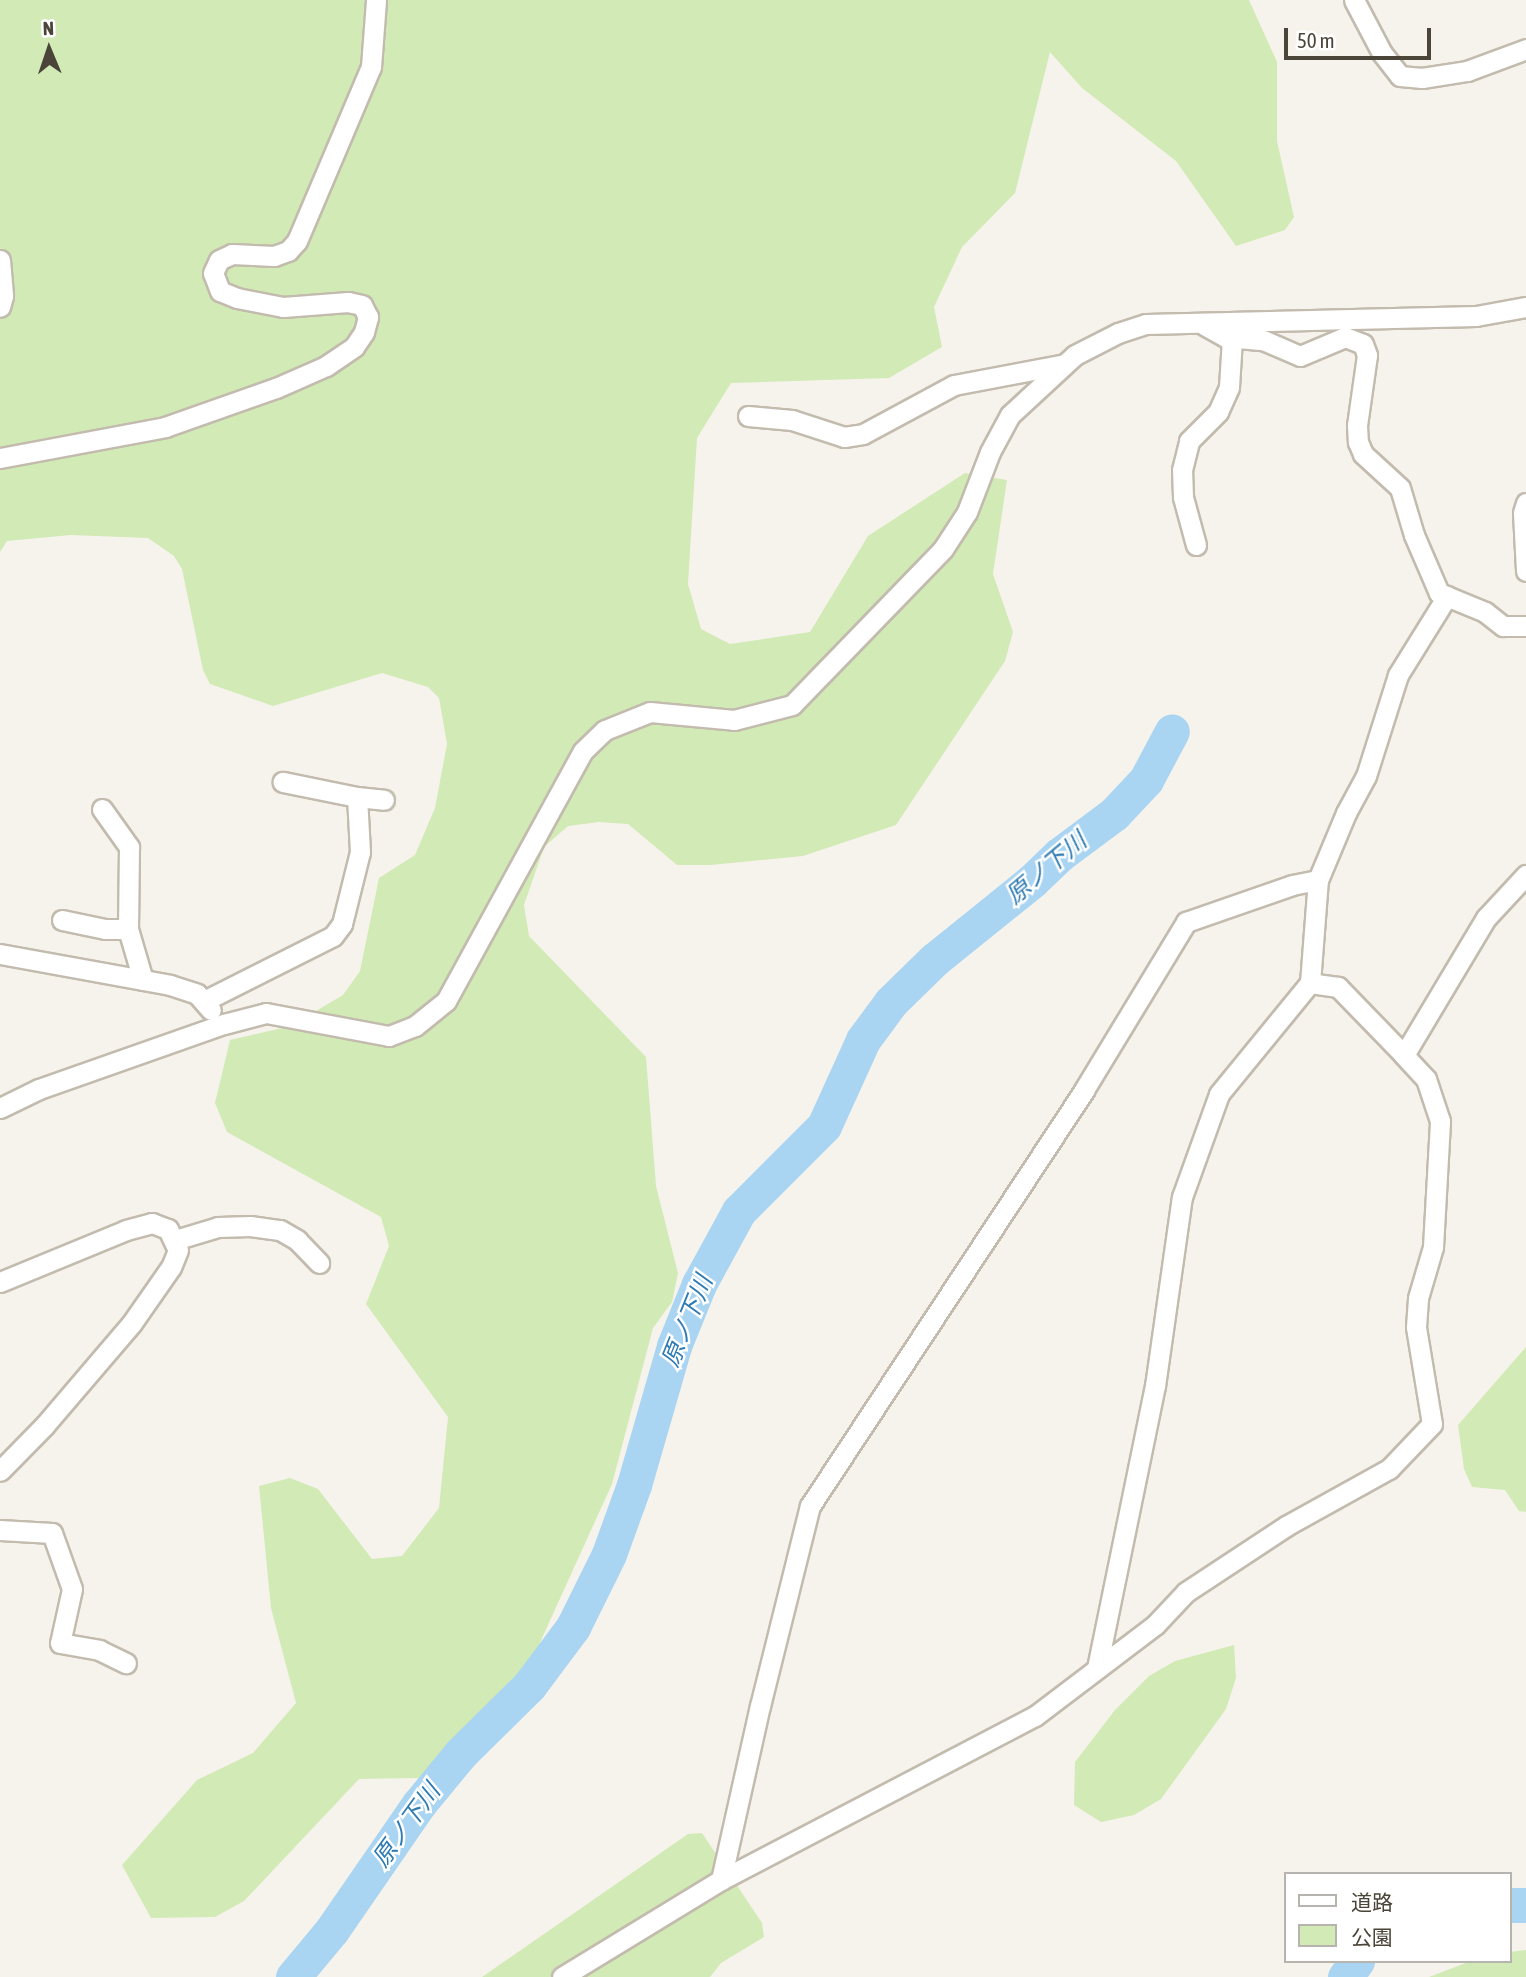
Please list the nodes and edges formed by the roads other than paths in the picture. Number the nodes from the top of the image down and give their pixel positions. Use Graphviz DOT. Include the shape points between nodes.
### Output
graph roads {
  1 [pos="376,0"];
  2 [pos="1354,0"];
  3 [pos="1526,49"];
  4 [pos="0,260"];
  5 [pos="0,307"];
  6 [pos="1526,307"];
  7 [pos="1200,323"];
  8 [pos="1232,338"];
  9 [pos="1066,364"];
  10 [pos="748,416"];
  11 [pos="0,458"];
  12 [pos="1526,503"];
  13 [pos="1196,545"];
  14 [pos="1526,570"];
  15 [pos="1447,596"];
  16 [pos="1526,626"];
  17 [pos="283,782"];
  18 [pos="357,797"];
  19 [pos="384,800"];
  20 [pos="102,809"];
  21 [pos="1526,875"];
  22 [pos="1318,880"];
  23 [pos="62,920"];
  24 [pos="128,929"];
  25 [pos="0,954"];
  26 [pos="143,980"];
  27 [pos="1310,983"];
  28 [pos="204,1002"];
  29 [pos="224,1024"];
  30 [pos="1404,1055"];
  31 [pos="0,1108"];
  32 [pos="175,1240"];
  33 [pos="319,1263"];
  34 [pos="0,1282"];
  35 [pos="0,1471"];
  36 [pos="0,1530"];
  37 [pos="126,1662"];
  38 [pos="1097,1668"];
  39 [pos="721,1880"];
  40 [pos="562,1977"];
  1 -- 11 [label="street" via="371,67 297,241 274,257 232,254 219,260 213,273 220,291 237,298 283,307 362,305 368,317 354,347 326,366 276,388 165,427"];
  2 -- 3 [label="street" via="1400,76 1422,78 1467,71"];
  4 -- 5 [label="street"];
  6 -- 7 [label="street" via="1476,316"];
  7 -- 8 [label="street"];
  7 -- 9 [label="street" via="1146,324 1118,333"];
  8 -- 13 [label="street" via="1229,387 1218,412 1189,441 1182,470 1183,497"];
  8 -- 15 [label="street" via="1263,340 1300,356 1345,337 1363,344 1367,355 1358,442 1363,454 1400,488 1439,593"];
  9 -- 10 [label="street" via="954,385 863,434 844,437 792,420"];
  9 -- 29 [label="street" via="1010,415 967,512 943,549 792,705 734,720 650,712 604,730 583,751 446,1001 415,1026 389,1036 266,1013"];
  12 -- 14 [label="street" via="1522,513"];
  15 -- 16 [label="street" via="1485,612 1503,626"];
  15 -- 22 [label="street" via="1398,675 1366,776"];
  17 -- 18 [label="street"];
  18 -- 19 [label="street"];
  18 -- 28 [label="street" via="360,852 342,924 333,936"];
  20 -- 24 [label="street" via="130,847"];
  21 -- 30 [label="street" via="1486,918"];
  22 -- 27 [label="street"];
  22 -- 39 [label="street" via="1186,922 1084,1090 810,1506"];
  23 -- 24 [label="street"];
  24 -- 26 [label="street"];
  25 -- 26 [label="street"];
  26 -- 28 [label="street" via="197,994"];
  27 -- 30 [label="street" via="1338,987"];
  27 -- 38 [label="street" via="1219,1094 1182,1197 1155,1386"];
  28 -- 29 [label="street"];
  29 -- 31 [label="street" via="39,1089"];
  30 -- 38 [label="street" via="1426,1079 1440,1121 1433,1247 1418,1298 1416,1327 1432,1424 1389,1469 1286,1525 1186,1592 1155,1625"];
  32 -- 33 [label="street" via="218,1227 281,1230"];
  32 -- 34 [label="street" via="168,1229 152,1223"];
  32 -- 35 [label="street" via="178,1250 171,1267 132,1323"];
  36 -- 37 [label="street" via="52,1533 72,1589 60,1643 99,1650"];
  38 -- 39 [label="street" via="1012,1729"];
  39 -- 40 [label="street"];
}
